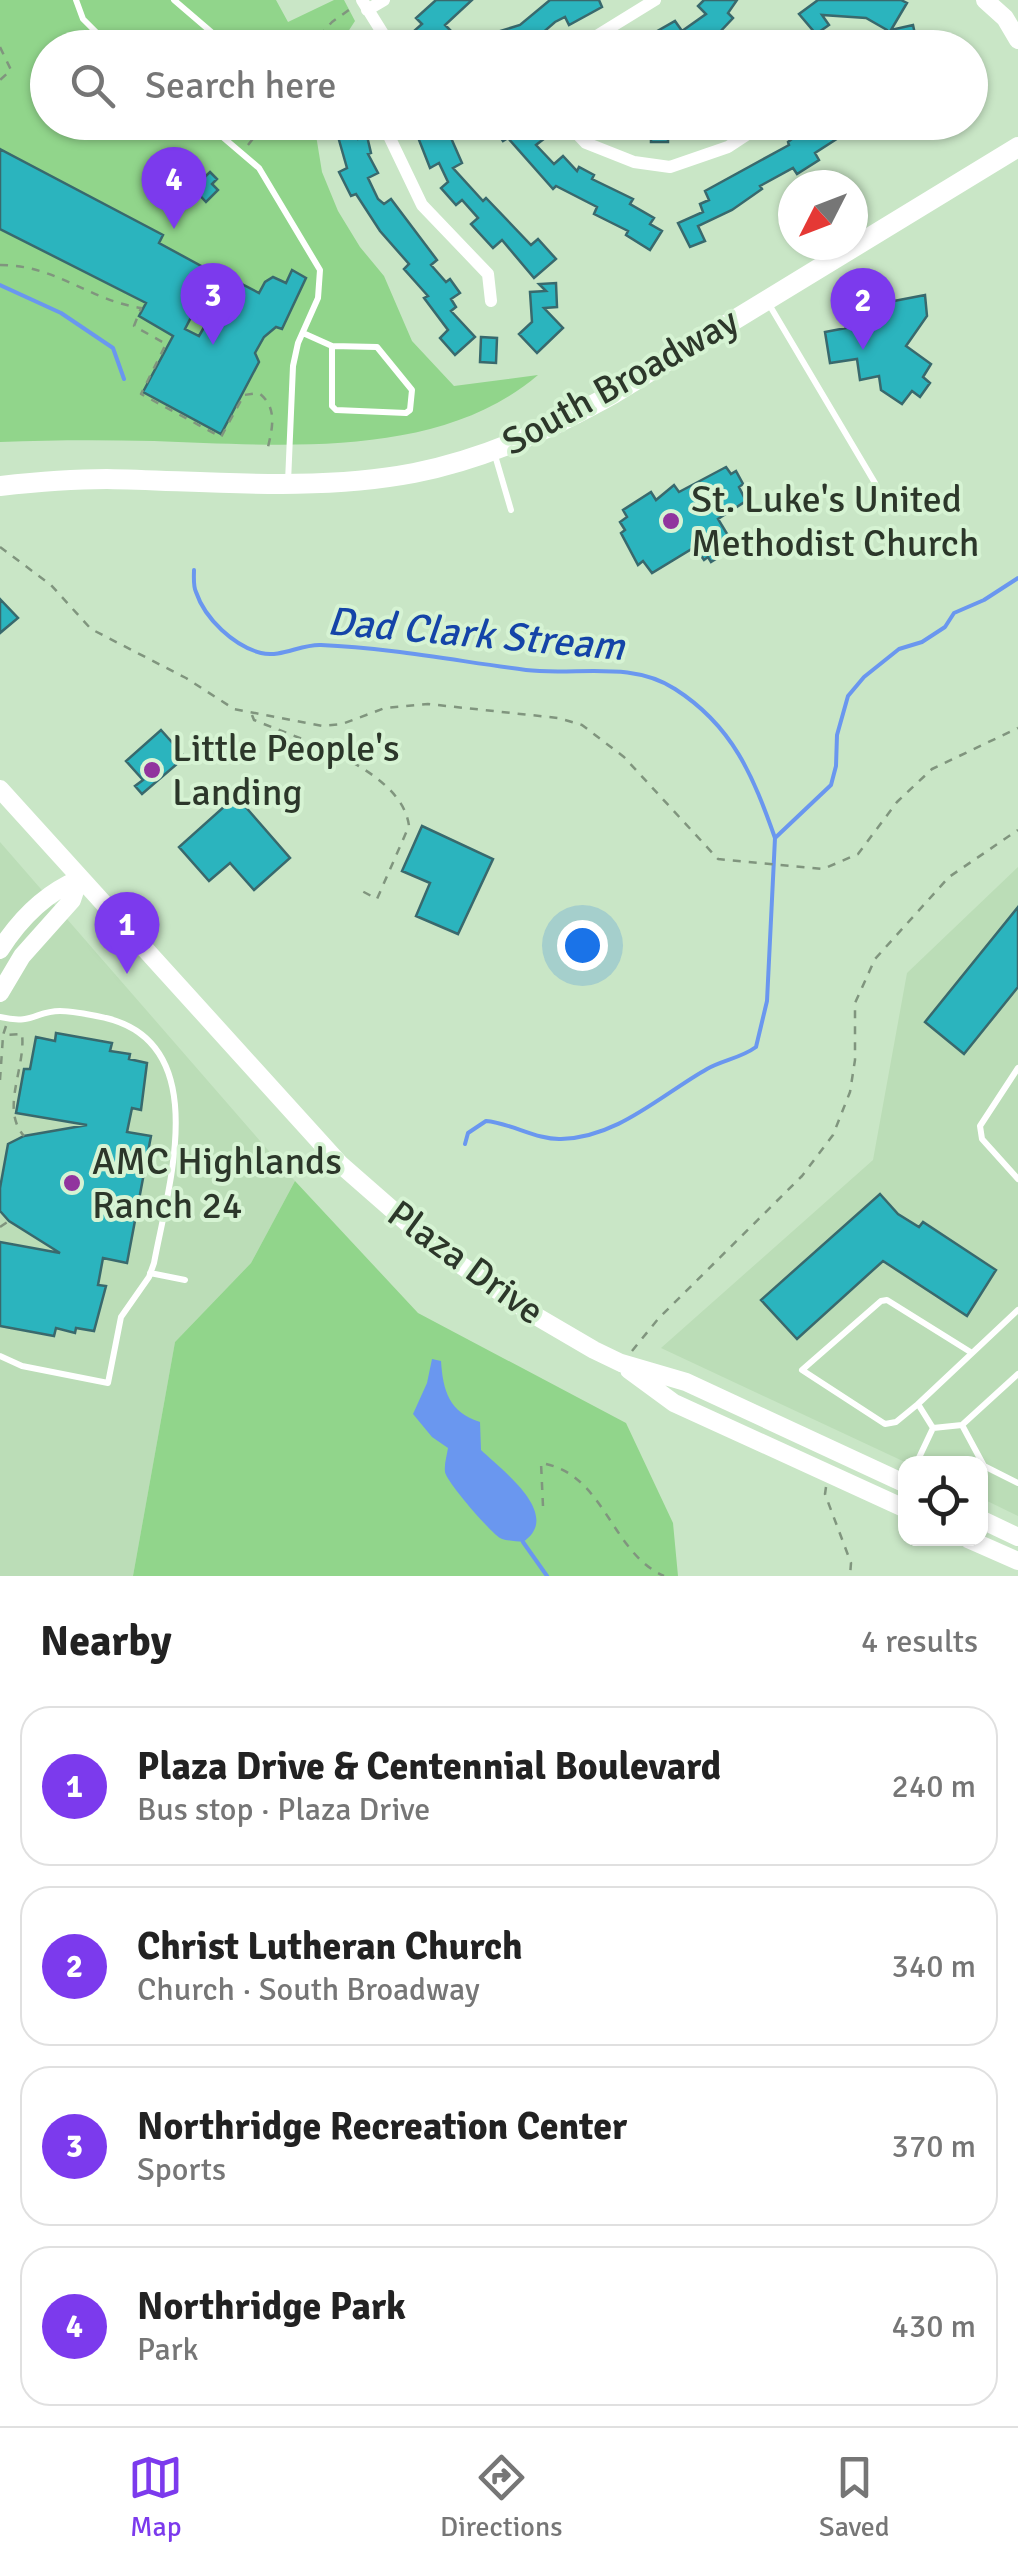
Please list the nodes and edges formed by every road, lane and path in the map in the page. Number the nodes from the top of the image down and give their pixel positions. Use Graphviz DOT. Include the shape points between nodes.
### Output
graph roads {
  1 [pos="76,0"];
  2 [pos="174,0"];
  3 [pos="384,0"];
  4 [pos="656,0"];
  5 [pos="985,0"];
  6 [pos="364,4"];
  7 [pos="94,30"];
  8 [pos="209,30"];
  9 [pos="325,30"];
  10 [pos="381,30"];
  11 [pos="607,30"];
  12 [pos="1018,40"];
  13 [pos="0,48"];
  14 [pos="0,80"];
  15 [pos="227,140"];
  16 [pos="252,140"];
  17 [pos="391,140"];
  18 [pos="582,140"];
  19 [pos="739,140"];
  20 [pos="1018,147"];
  21 [pos="242,152"];
  22 [pos="0,264"];
  23 [pos="767,300"];
  24 [pos="490,301"];
  25 [pos="303,332"];
  26 [pos="332,346"];
  27 [pos="268,447"];
  28 [pos="494,451"];
  29 [pos="874,483"];
  30 [pos="288,484"];
  31 [pos="0,486"];
  32 [pos="511,510"];
  33 [pos="0,547"];
  34 [pos="252,714"];
  35 [pos="1018,728"];
  36 [pos="0,789"];
  37 [pos="1018,830"];
  38 [pos="78,879"];
  39 [pos="360,890"];
  40 [pos="0,950"];
  41 [pos="0,992"];
  42 [pos="4,1018"];
  43 [pos="3,1035"];
  44 [pos="1018,1068"];
  45 [pos="0,1080"];
  46 [pos="24,1136"];
  47 [pos="1018,1179"];
  48 [pos="9,1221"];
  49 [pos="1,1225"];
  50 [pos="150,1273"];
  51 [pos="185,1280"];
  52 [pos="1018,1310"];
  53 [pos="972,1353"];
  54 [pos="0,1356"];
  55 [pos="621,1363"];
  56 [pos="1018,1374"];
  57 [pos="918,1404"];
  58 [pos="962,1425"];
  59 [pos="933,1428"];
  60 [pos="920,1456"];
  61 [pos="804,1462"];
  62 [pos="827,1473"];
  63 [pos="898,1481"];
  64 [pos="1018,1483"];
  65 [pos="898,1492"];
  66 [pos="543,1506"];
  67 [pos="898,1506"];
  68 [pos="988,1523"];
  69 [pos="1018,1537"];
  70 [pos="985,1546"];
  71 [pos="1018,1562"];
  72 [pos="664,1576"];
  73 [pos="850,1576"];
  1 -- 7 [label="lane"];
  2 -- 8 [label="lane"];
  3 -- 6 [label="street"];
  4 -- 11 [label="street"];
  5 -- 12 [label="street"];
  6 -- 9 [label="path"];
  6 -- 10 [label="street"];
  13 -- 14 [label="path" via="11,70"];
  15 -- 21 [label="lane"];
  16 -- 21 [label="path"];
  17 -- 24 [label="street" via="422,205 488,274"];
  18 -- 19 [label="street" via="634,162 670,166"];
  20 -- 23 [label="main road, South Broadway"];
  21 -- 25 [label="lane" via="266,177 320,270 320,291"];
  22 -- 27 [label="path" via="40,269 116,304 142,308 134,326 166,344 141,394 221,437 244,395 258,393 272,407"];
  23 -- 28 [label="main road, South Broadway" via="598,402"];
  23 -- 29 [label="lane"];
  25 -- 26 [label="lane"];
  25 -- 30 [label="lane" via="290,394"];
  26 -- 26 [label="lane" via="377,347 412,390 410,410 336,410"];
  28 -- 30 [label="main road, South Broadway" via="410,474"];
  28 -- 32 [label="lane"];
  30 -- 31 [label="main road, South Broadway" via="101,479"];
  33 -- 34 [label="path" via="51,585 90,629"];
  34 -- 35 [label="path" via="323,726 428,704 558,718 582,725 624,757 718,859 823,869 858,854 932,769"];
  34 -- 39 [label="path" via="387,786 407,815 377,899"];
  36 -- 38 [label="street, Plaza Drive"];
  37 -- 55 [label="path" via="949,877 875,958 855,1003 850,1092 834,1135"];
  38 -- 40 [label="street" via="31,912"];
  38 -- 41 [label="street" via="72,900"];
  38 -- 55 [label="street, Plaza Drive" via="340,1164 396,1214 486,1284"];
  42 -- 43 [label="path"];
  42 -- 50 [label="lane" via="21,1022 57,1010 105,1018 140,1033 163,1058 174,1090 174,1153"];
  43 -- 45 [label="path"];
  43 -- 46 [label="path" via="22,1034 10,1113"];
  44 -- 47 [label="lane" via="980,1126 982,1139"];
  48 -- 49 [label="path"];
  50 -- 51 [label="lane"];
  50 -- 54 [label="lane" via="121,1318 108,1383"];
  52 -- 53 [label="lane"];
  53 -- 57 [label="lane"];
  53 -- 57 [label="lane" via="886,1300 802,1370 885,1424"];
  55 -- 61 [label="street, Plaza Drive" via="674,1402"];
  55 -- 63 [label="street, Plaza Drive" via="686,1382"];
  56 -- 58 [label="lane"];
  57 -- 59 [label="lane"];
  58 -- 59 [label="lane"];
  58 -- 64 [label="lane" via="984,1466"];
  59 -- 60 [label="lane"];
  61 -- 62 [label="street, Plaza Drive"];
  61 -- 65 [label="street" via="816,1459"];
  62 -- 67 [label="street, Plaza Drive"];
  62 -- 73 [label="path" via="825,1494"];
  66 -- 72 [label="path" via="541,1463 557,1465 585,1484 624,1539"];
  68 -- 69 [label="street"];
  70 -- 71 [label="street"];
}
